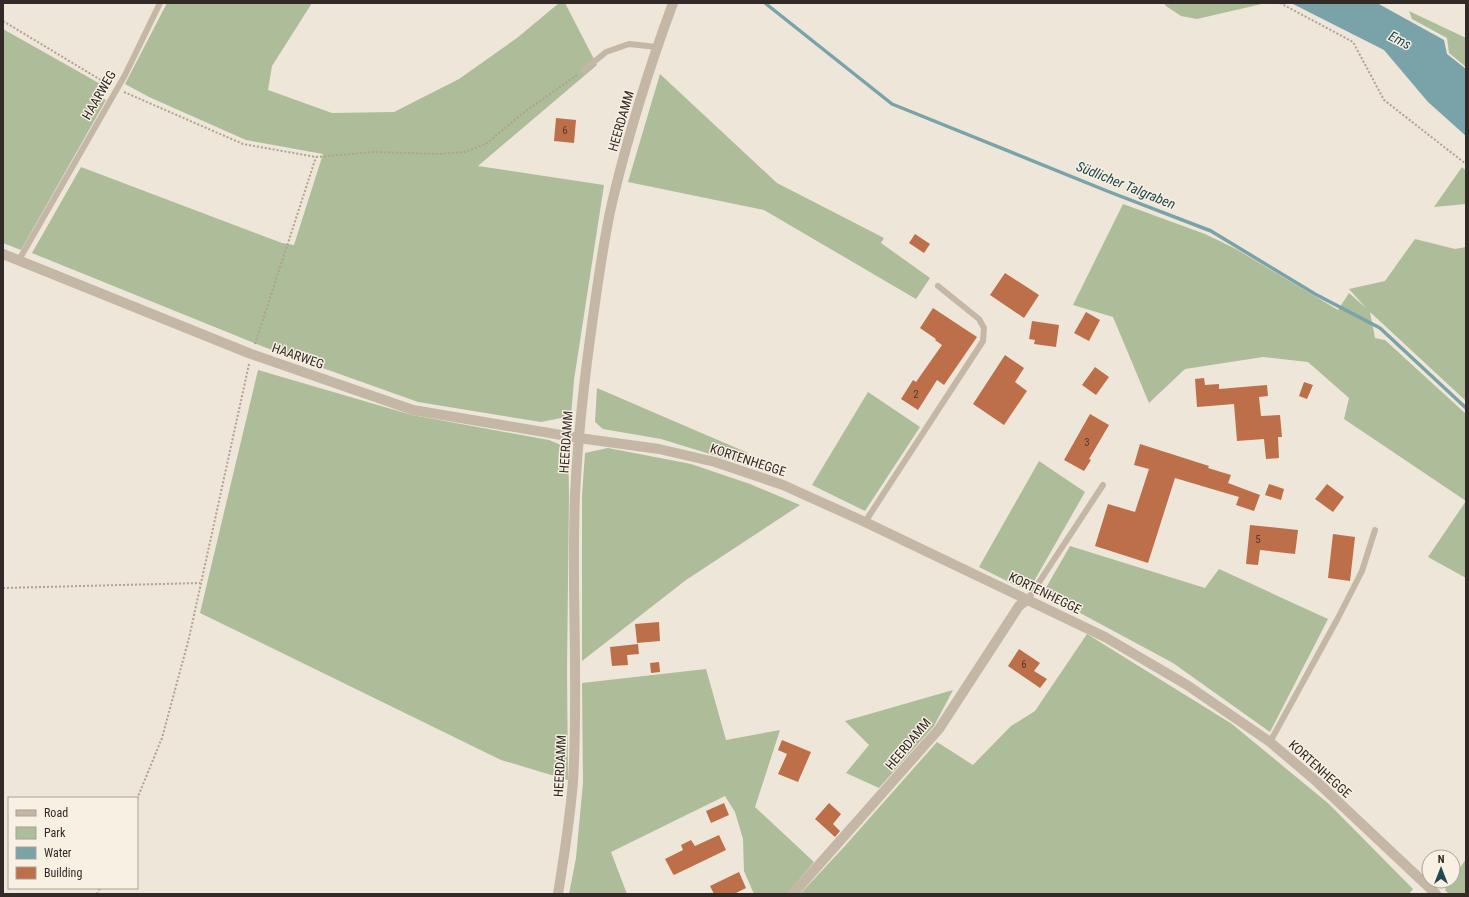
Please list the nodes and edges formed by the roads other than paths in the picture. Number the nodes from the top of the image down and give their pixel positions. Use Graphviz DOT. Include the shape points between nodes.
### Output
graph roads {
  1 [pos="160,3"];
  2 [pos="673,3"];
  3 [pos="657,47"];
  4 [pos="584,70"];
  5 [pos="3,254"];
  6 [pos="19,260"];
  7 [pos="938,286"];
  8 [pos="579,438"];
  9 [pos="1103,485"];
  10 [pos="865,522"];
  11 [pos="1375,530"];
  12 [pos="1028,599"];
  13 [pos="1270,742"];
  14 [pos="558,894"];
  15 [pos="793,894"];
  16 [pos="1436,894"];
  1 -- 6 [label="lane, HAARWEG" via="126,75"];
  2 -- 3 [label="street, HEERDAMM"];
  3 -- 4 [label="lane" via="629,44 606,52"];
  3 -- 8 [label="street, HEERDAMM" via="629,137 604,239 583,381"];
  5 -- 6 [label="street, HAARWEG"];
  6 -- 8 [label="street, HAARWEG" via="251,354 413,410"];
  7 -- 10 [label="lane" via="979,319 984,328 983,341"];
  8 -- 10 [label="street, KORTENHEGGE" via="659,449 715,462 783,485"];
  8 -- 14 [label="street, HEERDAMM" via="575,497 573,782"];
  9 -- 12 [label="lane"];
  10 -- 12 [label="street, KORTENHEGGE"];
  11 -- 13 [label="lane" via="1362,571"];
  12 -- 13 [label="street, KORTENHEGGE" via="1105,637 1187,685"];
  12 -- 15 [label="street, HEERDAMM" via="1019,606 939,729"];
  13 -- 16 [label="street, KORTENHEGGE" via="1316,781"];
}
